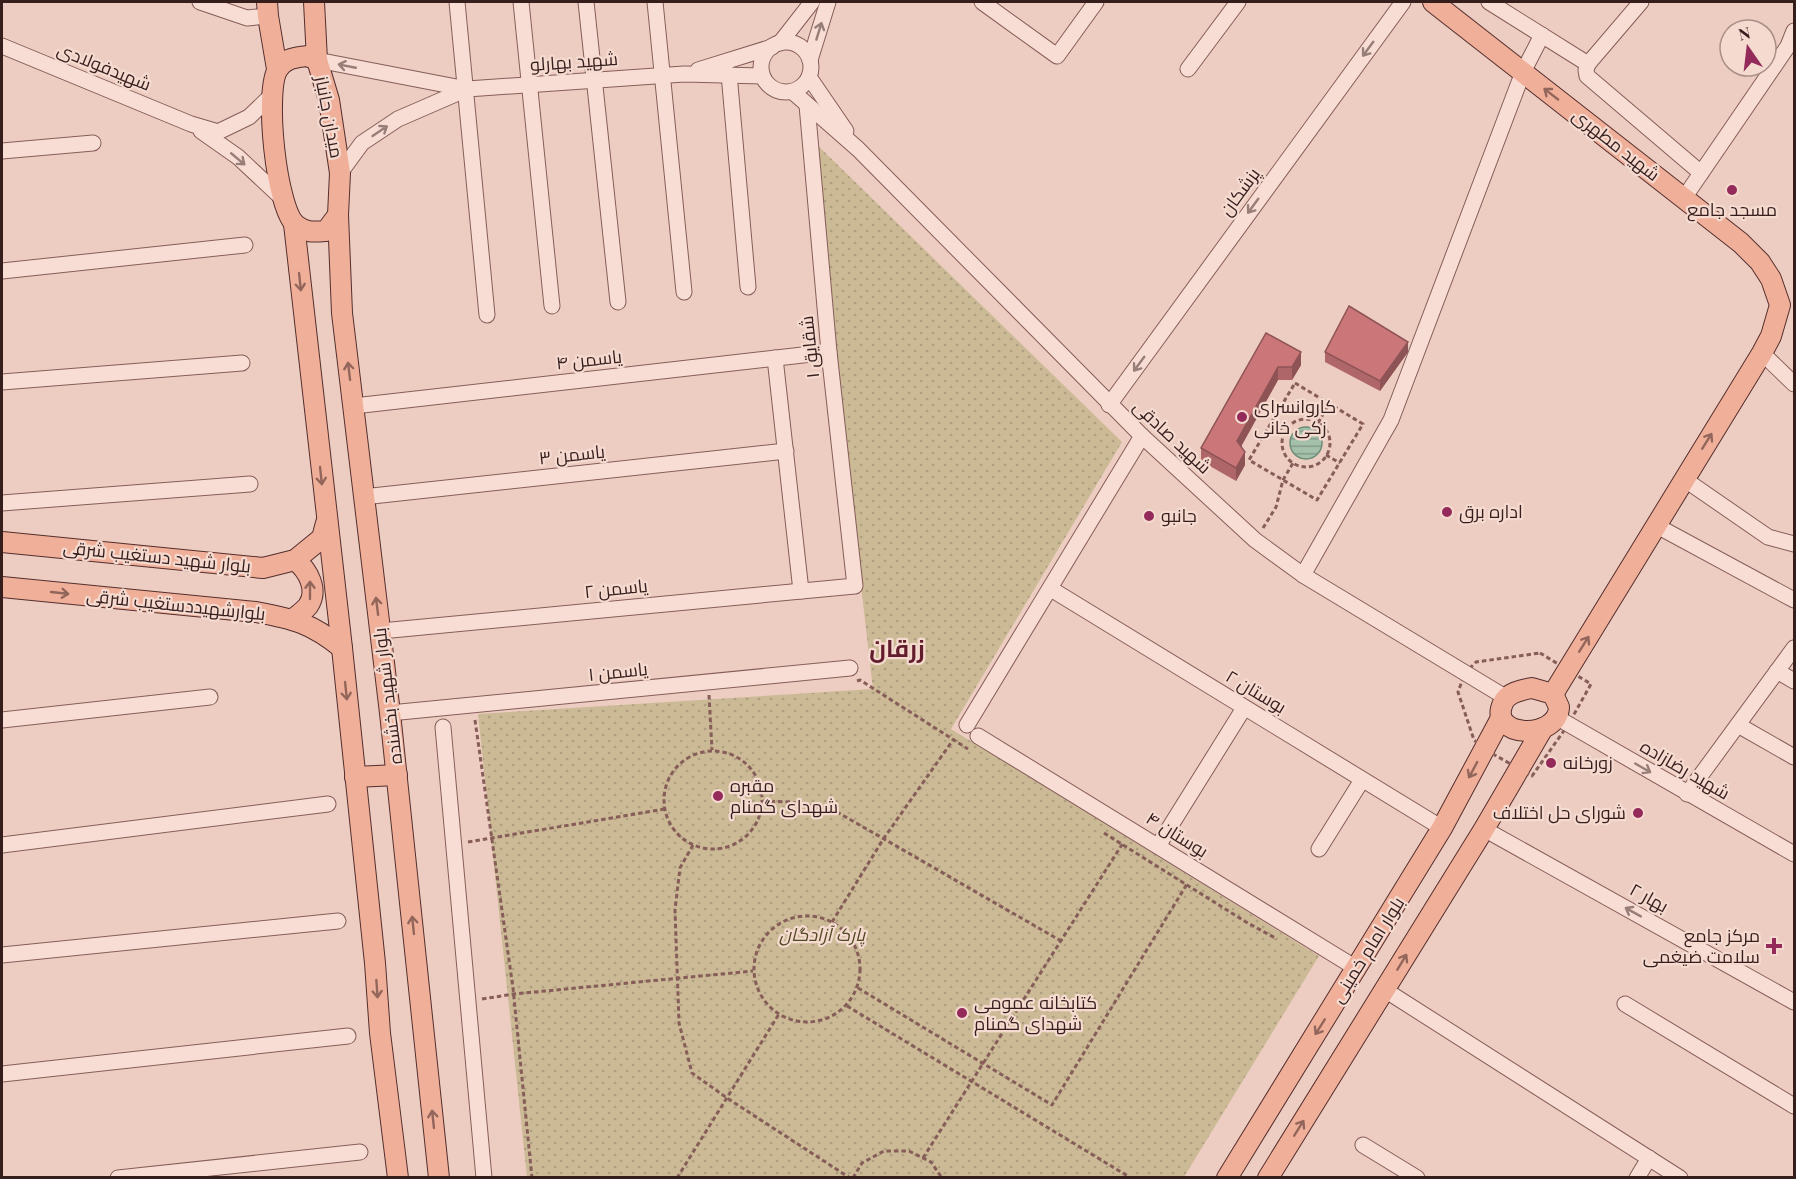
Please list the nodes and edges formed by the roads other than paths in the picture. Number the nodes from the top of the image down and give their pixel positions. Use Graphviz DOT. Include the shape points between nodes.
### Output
graph roads {
  1 [pos="200,2"];
  2 [pos="314,2"];
  3 [pos="457,2"];
  4 [pos="521,2"];
  5 [pos="586,2"];
  6 [pos="655,2"];
  7 [pos="812,2"];
  8 [pos="828,2"];
  9 [pos="982,2"];
  10 [pos="1096,2"];
  11 [pos="1238,2"];
  12 [pos="1403,2"];
  13 [pos="1433,2"];
  14 [pos="1489,2"];
  15 [pos="1641,2"];
  16 [pos="267,9"];
  17 [pos="1794,31"];
  18 [pos="1542,35"];
  19 [pos="776,45"];
  20 [pos="2,46"];
  21 [pos="1791,48"];
  22 [pos="317,60"];
  23 [pos="810,60"];
  24 [pos="1588,64"];
  25 [pos="277,69"];
  26 [pos="1188,69"];
  27 [pos="1523,72"];
  28 [pos="684,74"];
  29 [pos="729,74"];
  30 [pos="662,75"];
  31 [pos="762,76"];
  32 [pos="809,77"];
  33 [pos="594,80"];
  34 [pos="530,85"];
  35 [pos="466,89"];
  36 [pos="793,92"];
  37 [pos="274,93"];
  38 [pos="807,105"];
  39 [pos="191,124"];
  40 [pos="93,143"];
  41 [pos="858,149"];
  42 [pos="2,151"];
  43 [pos="1701,172"];
  44 [pos="340,173"];
  45 [pos="1684,198"];
  46 [pos="285,201"];
  47 [pos="338,215"];
  48 [pos="294,224"];
  49 [pos="244,245"];
  50 [pos="2,271"];
  51 [pos="748,287"];
  52 [pos="684,292"];
  53 [pos="618,302"];
  54 [pos="1787,304"];
  55 [pos="552,306"];
  56 [pos="487,315"];
  57 [pos="829,352"];
  58 [pos="1762,353"];
  59 [pos="775,358"];
  60 [pos="242,363"];
  61 [pos="2,382"];
  62 [pos="1794,384"];
  63 [pos="1109,405"];
  64 [pos="354,406"];
  65 [pos="1142,436"];
  66 [pos="786,451"];
  67 [pos="1684,479"];
  68 [pos="250,484"];
  69 [pos="363,498"];
  70 [pos="2,503"];
  71 [pos="326,520"];
  72 [pos="1657,526"];
  73 [pos="2,542"];
  74 [pos="1794,544"];
  75 [pos="295,560"];
  76 [pos="1304,575"];
  77 [pos="855,586"];
  78 [pos="2,587"];
  79 [pos="1050,589"];
  80 [pos="801,591"];
  81 [pos="1794,600"];
  82 [pos="293,618"];
  83 [pos="381,632"];
  84 [pos="342,648"];
  85 [pos="1794,648"];
  86 [pos="1777,671"];
  87 [pos="849,675"];
  88 [pos="1794,681"];
  89 [pos="1553,694"];
  90 [pos="210,697"];
  91 [pos="1505,698"];
  92 [pos="1244,708"];
  93 [pos="390,713"];
  94 [pos="1501,718"];
  95 [pos="2,720"];
  96 [pos="1549,723"];
  97 [pos="1738,725"];
  98 [pos="443,727"];
  99 [pos="1794,757"];
  100 [pos="397,775"];
  101 [pos="355,777"];
  102 [pos="1362,780"];
  103 [pos="1687,794"];
  104 [pos="328,804"];
  105 [pos="1442,828"];
  106 [pos="1484,829"];
  107 [pos="2,845"];
  108 [pos="1158,846"];
  109 [pos="1319,849"];
  110 [pos="1794,854"];
  111 [pos="338,921"];
  112 [pos="2,955"];
  113 [pos="1356,968"];
  114 [pos="1385,990"];
  115 [pos="1794,1002"];
  116 [pos="1625,1004"];
  117 [pos="348,1036"];
  118 [pos="2,1074"];
  119 [pos="1794,1106"];
  120 [pos="1362,1145"];
  121 [pos="360,1152"];
  122 [pos="1649,1158"];
  123 [pos="1679,1177"];
  124 [pos="118,1178"];
  125 [pos="398,1178"];
  126 [pos="439,1178"];
  127 [pos="484,1178"];
  128 [pos="1227,1178"];
  129 [pos="1268,1178"];
  130 [pos="1417,1178"];
  131 [pos="1637,1178"];
  1 -- 16 [label="street" via="247,18"];
  2 -- 22 [label="main road"];
  3 -- 35 [label="street"];
  4 -- 34 [label="street"];
  5 -- 33 [label="street"];
  6 -- 30 [label="street"];
  7 -- 19 [label="street"];
  23 -- 8 [label="street, one-way"];
  9 -- 10 [label="street" via="1057,56"];
  11 -- 26 [label="street"];
  12 -- 63 [label="street, پزشکان, one-way"];
  13 -- 27 [label="main road, شهید مطهری"];
  14 -- 18 [label="street"];
  15 -- 24 [label="street"];
  16 -- 25 [label="main road"];
  17 -- 21 [label="street"];
  18 -- 24 [label="street"];
  18 -- 27 [label="street"];
  19 -- 23 [label="street" via="795,44"];
  19 -- 28 [label="street"];
  19 -- 31 [label="street" via="762,60"];
  20 -- 39 [label="street, شهیدفولادی"];
  21 -- 43 [label="street"];
  22 -- 25 [label="main road, میدان جانباز" via="307,56 288,59"];
  35 -- 22 [label="street, one-way"];
  22 -- 44 [label="main road, میدان جانباز" via="329,100"];
  23 -- 32 [label="street"];
  24 -- 43 [label="street" via="1587,76"];
  25 -- 37 [label="main road"];
  45 -- 27 [label="main road, شهید مطهری, one-way"];
  27 -- 76 [label="street" via="1391,420"];
  28 -- 29 [label="street"];
  28 -- 30 [label="street, شهید بهارلو"];
  29 -- 31 [label="street"];
  29 -- 51 [label="street"];
  30 -- 33 [label="street, شهید بهارلو"];
  30 -- 52 [label="street"];
  31 -- 36 [label="street" via="771,88"];
  32 -- 36 [label="street"];
  32 -- 41 [label="street"];
  33 -- 34 [label="street, شهید بهارلو"];
  33 -- 53 [label="street"];
  34 -- 35 [label="street, شهید بهارلو"];
  34 -- 55 [label="street"];
  44 -- 35 [label="street, one-way" via="362,143 389,125"];
  35 -- 56 [label="street"];
  36 -- 38 [label="street"];
  37 -- 39 [label="street" via="249,117 218,132"];
  37 -- 46 [label="main road" via="274,157"];
  38 -- 41 [label="street"];
  38 -- 57 [label="street, شقایق ۱"];
  39 -- 46 [label="street, one-way" via="238,157"];
  40 -- 42 [label="street"];
  41 -- 63 [label="street, شهید صادقی"];
  43 -- 45 [label="street"];
  44 -- 47 [label="main road, میدان جانباز"];
  45 -- 54 [label="main road, شهید مطهری" via="1760,262"];
  46 -- 48 [label="main road"];
  47 -- 48 [label="main road" via="326,231 309,233"];
  64 -- 47 [label="main road, بلوار شهید بخشنده, one-way" via="342,313"];
  48 -- 71 [label="main road, one-way"];
  49 -- 50 [label="street"];
  54 -- 58 [label="main road"];
  57 -- 59 [label="street, یاسمن ۴"];
  57 -- 77 [label="street, شقایق ۱"];
  58 -- 62 [label="street"];
  67 -- 58 [label="main road, one-way"];
  59 -- 64 [label="street, یاسمن ۴"];
  59 -- 66 [label="street"];
  60 -- 61 [label="street"];
  63 -- 65 [label="street, شهید صادقی"];
  64 -- 69 [label="main road, بلوار شهید بخشنده"];
  65 -- 76 [label="street, شهید صادقی" via="1255,540"];
  65 -- 79 [label="street"];
  66 -- 69 [label="street, یاسمن ۳"];
  66 -- 80 [label="street"];
  67 -- 72 [label="main road"];
  67 -- 74 [label="street" via="1768,537"];
  68 -- 70 [label="street"];
  83 -- 69 [label="main road, بلوار شهید بخشنده, one-way"];
  71 -- 75 [label="main road, بلوار شهید دستغیب شرقی" via="322,538"];
  71 -- 84 [label="main road"];
  72 -- 81 [label="street"];
  89 -- 72 [label="main road, one-way"];
  73 -- 75 [label="main road, بلوار شهید دستغیب شرقی" via="263,568"];
  82 -- 75 [label="main road, one-way" via="307,608 312,591 307,573"];
  76 -- 91 [label="street, شهید صادقی"];
  77 -- 80 [label="street, یاسمن ۲"];
  78 -- 82 [label="main road, بلوارشهیددستغیب شرقی, one-way"];
  79 -- 92 [label="street, بوستان ۲"];
  79 -- 108 [label="street, بوستان ۴" via="973,730"];
  80 -- 83 [label="street, یاسمن ۲"];
  82 -- 84 [label="main road, بلوارشهیددستغیب شرقی" via="324,633"];
  83 -- 93 [label="main road, بلوار شهید بخشنده"];
  84 -- 101 [label="main road, one-way"];
  85 -- 86 [label="street"];
  86 -- 88 [label="street"];
  86 -- 97 [label="street"];
  87 -- 93 [label="street, یاسمن ۱"];
  89 -- 91 [label="main road" via="1532,688"];
  89 -- 96 [label="main road" via="1559,707"];
  90 -- 95 [label="street"];
  91 -- 94 [label="main road"];
  92 -- 102 [label="street, بوستان ۲"];
  92 -- 108 [label="street"];
  93 -- 100 [label="main road, بلوار شهید بخشنده"];
  94 -- 96 [label="main road" via="1505,724 1527,731"];
  94 -- 105 [label="main road, بلوار امام خمینی, one-way"];
  96 -- 103 [label="street, شهید رضازاده, one-way"];
  96 -- 106 [label="main road, بلوار امام خمینی"];
  97 -- 99 [label="street"];
  97 -- 103 [label="street"];
  98 -- 127 [label="street"];
  100 -- 101 [label="main road"];
  126 -- 100 [label="main road, بلوار شهید بخشنده, one-way"];
  101 -- 125 [label="main road, one-way"];
  102 -- 105 [label="street, بوستان ۲"];
  102 -- 109 [label="street"];
  103 -- 110 [label="street, شهید رضازاده"];
  104 -- 107 [label="street"];
  105 -- 113 [label="main road, بلوار امام خمینی"];
  114 -- 106 [label="main road, بلوار امام خمینی, one-way"];
  115 -- 106 [label="street, بهار ۲, one-way"];
  108 -- 113 [label="street, بوستان ۴"];
  111 -- 112 [label="street"];
  113 -- 128 [label="main road, بلوار امام خمینی, one-way"];
  114 -- 122 [label="street"];
  129 -- 114 [label="main road, بلوار امام خمینی, one-way"];
  116 -- 119 [label="street"];
  117 -- 118 [label="street"];
  120 -- 130 [label="street"];
  121 -- 124 [label="street"];
  122 -- 123 [label="street"];
  122 -- 131 [label="street"];
}
